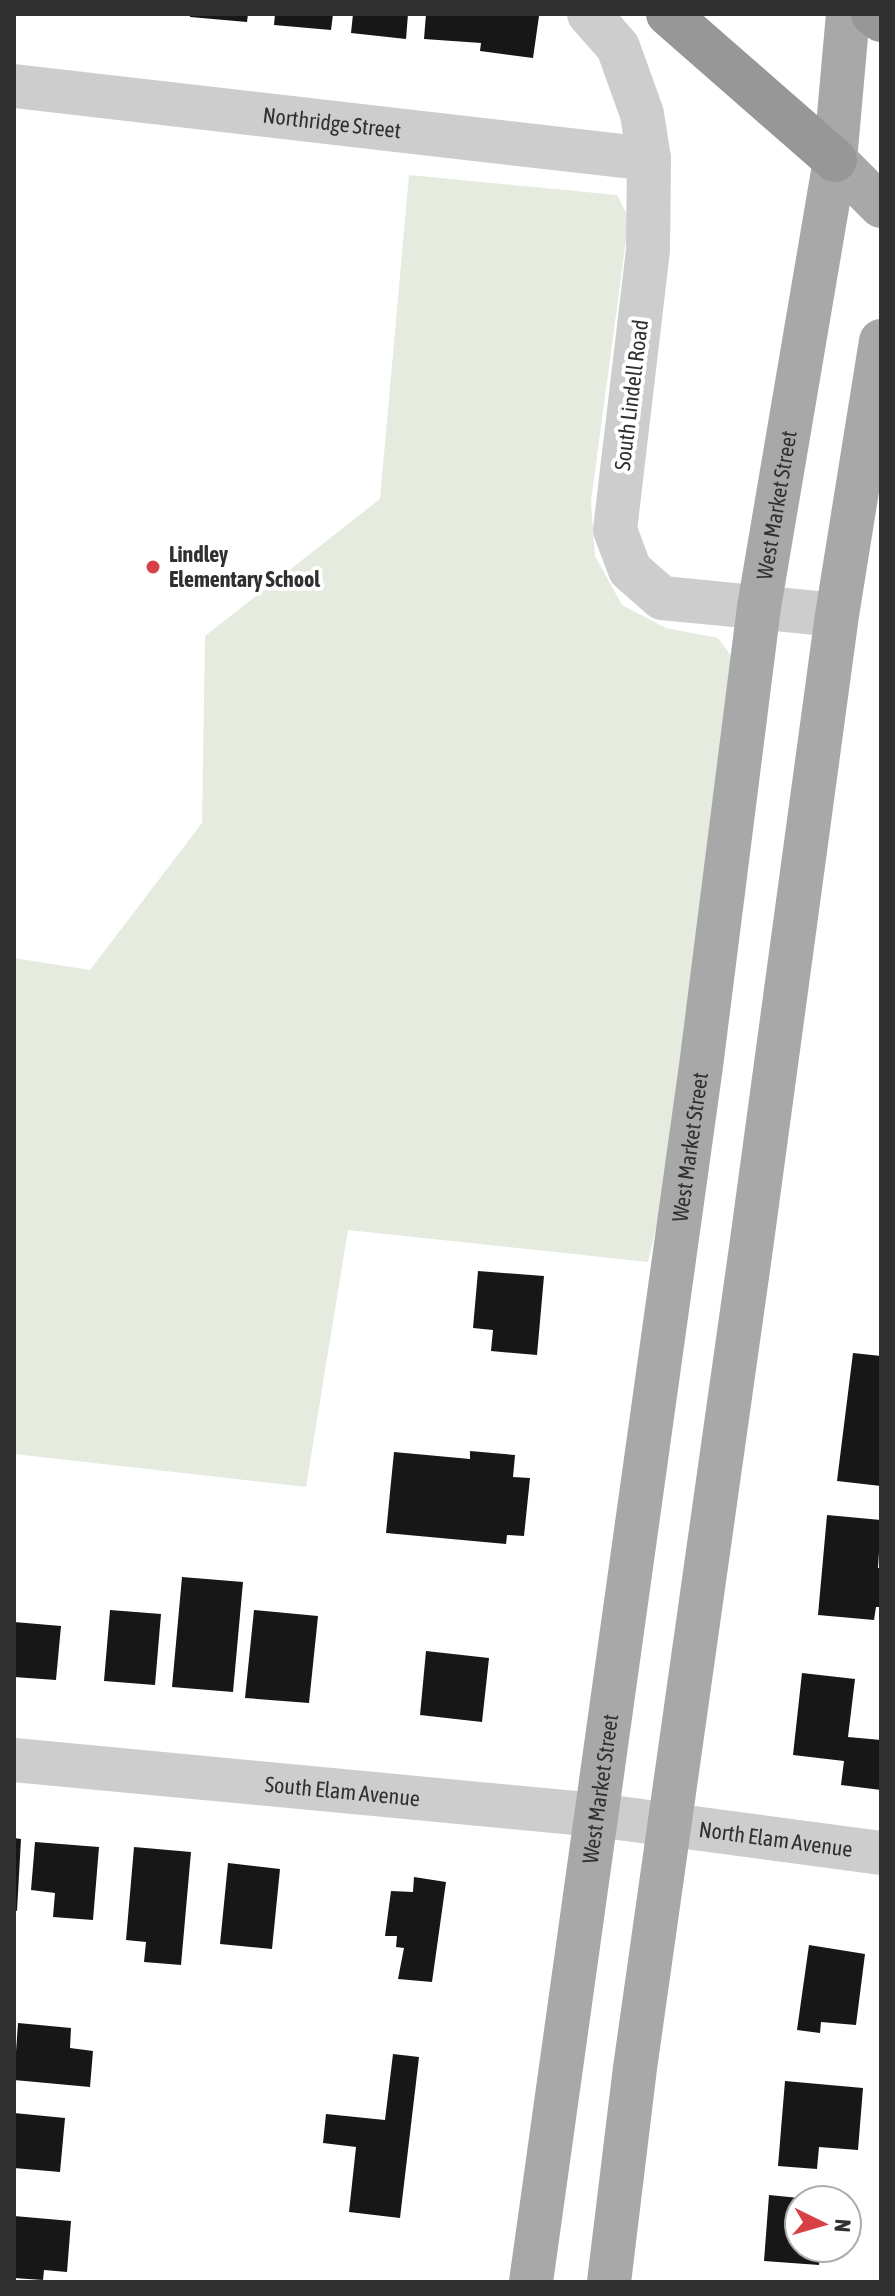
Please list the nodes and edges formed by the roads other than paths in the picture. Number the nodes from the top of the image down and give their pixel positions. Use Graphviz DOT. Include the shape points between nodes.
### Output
graph roads {
  1 [pos="589,14"];
  2 [pos="668,14"];
  3 [pos="848,14"];
  4 [pos="873,14"];
  5 [pos="881,20"];
  6 [pos="14,86"];
  7 [pos="649,159"];
  8 [pos="835,160"];
  9 [pos="881,206"];
  10 [pos="881,341"];
  11 [pos="759,607"];
  12 [pos="837,615"];
  13 [pos="14,1760"];
  14 [pos="596,1815"];
  15 [pos="671,1825"];
  16 [pos="881,1853"];
  17 [pos="531,2282"];
  18 [pos="609,2282"];
  1 -- 7 [label="street, South Lindell Road" via="618,47 642,114"];
  2 -- 8 [label="highway"];
  3 -- 8 [label="main road, West Market Street"];
  4 -- 5 [label="highway"];
  6 -- 7 [label="street, Northridge Street"];
  7 -- 11 [label="street, South Lindell Road" via="648,250 615,530 630,570 662,598"];
  8 -- 9 [label="main road"];
  8 -- 11 [label="main road, West Market Street"];
  10 -- 12 [label="main road"];
  11 -- 12 [label="street, South Lindell Road"];
  11 -- 14 [label="main road, West Market Street"];
  12 -- 15 [label="main road"];
  13 -- 14 [label="street, South Elam Avenue"];
  14 -- 15 [label="street, South Elam Avenue"];
  14 -- 17 [label="main road, West Market Street"];
  15 -- 16 [label="street, North Elam Avenue"];
  15 -- 18 [label="main road"];
}
